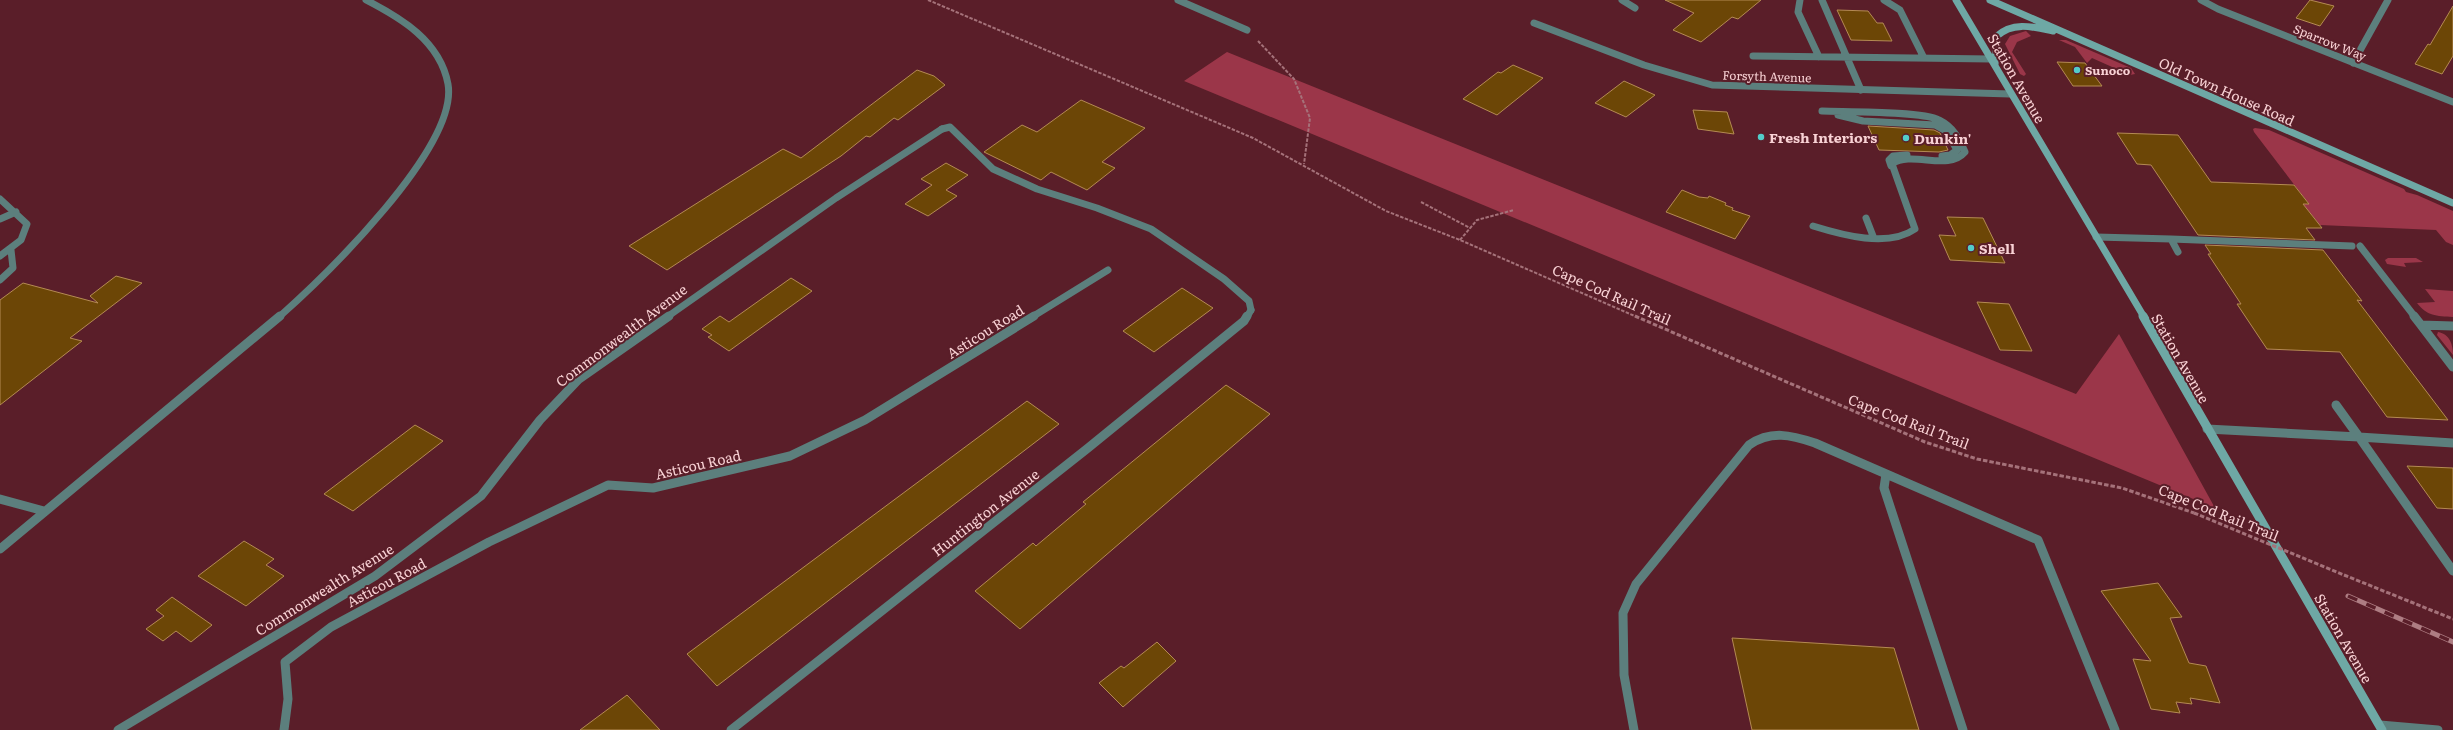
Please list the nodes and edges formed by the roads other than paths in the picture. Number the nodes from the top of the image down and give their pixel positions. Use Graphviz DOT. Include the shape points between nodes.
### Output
graph roads {
  1 [pos="366,0"];
  2 [pos="1178,0"];
  3 [pos="1622,0"];
  4 [pos="1800,0"];
  5 [pos="1822,0"];
  6 [pos="1884,0"];
  7 [pos="1956,0"];
  8 [pos="1990,0"];
  9 [pos="2201,0"];
  10 [pos="2388,0"];
  11 [pos="1635,8"];
  12 [pos="1534,23"];
  13 [pos="1247,30"];
  14 [pos="2077,38"];
  15 [pos="1753,56"];
  16 [pos="1819,57"];
  17 [pos="1849,57"];
  18 [pos="1924,58"];
  19 [pos="1993,62"];
  20 [pos="2353,62"];
  21 [pos="1861,90"];
  22 [pos="2010,94"];
  23 [pos="2453,102"];
  24 [pos="1822,111"];
  25 [pos="942,129"];
  26 [pos="0,198"];
  27 [pos="2453,203"];
  28 [pos="16,212"];
  29 [pos="1866,218"];
  30 [pos="0,220"];
  31 [pos="1813,226"];
  32 [pos="1873,236"];
  33 [pos="2096,237"];
  34 [pos="2171,239"];
  35 [pos="2352,246"];
  36 [pos="2360,246"];
  37 [pos="11,250"];
  38 [pos="2178,252"];
  39 [pos="0,256"];
  40 [pos="1108,270"];
  41 [pos="0,280"];
  42 [pos="2421,325"];
  43 [pos="2452,327"];
  44 [pos="2453,367"];
  45 [pos="2336,405"];
  46 [pos="2207,429"];
  47 [pos="2359,438"];
  48 [pos="2453,443"];
  49 [pos="1886,474"];
  50 [pos="0,499"];
  51 [pos="44,511"];
  52 [pos="0,549"];
  53 [pos="2453,571"];
  54 [pos="2381,728"];
  55 [pos="118,730"];
  56 [pos="284,730"];
  57 [pos="731,730"];
  58 [pos="1634,730"];
  59 [pos="1963,730"];
  60 [pos="2115,730"];
  61 [pos="2438,730"];
  1 -- 51 [label="street" via="406,23 429,46 443,70 448,94 438,127 416,167 378,219 324,277"];
  2 -- 13 [label="street"];
  3 -- 11 [label="street"];
  4 -- 16 [label="street" via="1798,12"];
  5 -- 17 [label="street"];
  6 -- 18 [label="street" via="1900,10"];
  7 -- 19 [label="main road, Station Avenue"];
  8 -- 14 [label="main road, Old Town House Road"];
  9 -- 20 [label="street, Sparrow Way"];
  10 -- 20 [label="street"];
  12 -- 21 [label="street, Forsyth Avenue" via="1635,62 1712,85"];
  14 -- 19 [label="main road" via="2033,27 2013,26 1997,36"];
  14 -- 27 [label="main road, Old Town House Road"];
  15 -- 16 [label="street"];
  16 -- 17 [label="street"];
  17 -- 18 [label="street"];
  17 -- 21 [label="street"];
  18 -- 19 [label="street"];
  19 -- 22 [label="main road, Station Avenue"];
  20 -- 23 [label="street, Sparrow Way"];
  21 -- 22 [label="street, Forsyth Avenue"];
  22 -- 33 [label="main road, Station Avenue"];
  24 -- 32 [label="street" via="1934,118 1952,127 1964,147 1963,155 1955,160 1899,159 1892,166 1915,229 1912,233 1899,238"];
  25 -- 55 [label="street, Commonwealth Avenue" via="836,198 579,379 540,420 481,496 375,576"];
  25 -- 57 [label="street, Huntington Avenue" via="950,127 993,169 1037,189 1097,208 1150,229 1224,278 1249,300 1251,310 1244,321 1088,448"];
  26 -- 28 [label="street"];
  28 -- 30 [label="street"];
  28 -- 37 [label="street" via="27,224 21,240"];
  29 -- 32 [label="street"];
  31 -- 32 [label="street" via="1836,234"];
  33 -- 34 [label="street"];
  33 -- 46 [label="main road, Station Avenue"];
  34 -- 35 [label="street"];
  34 -- 38 [label="street"];
  36 -- 42 [label="street"];
  37 -- 39 [label="street"];
  37 -- 41 [label="street" via="15,265 13,271"];
  40 -- 56 [label="street, Asticou Road" via="866,420 790,456 653,488 608,485 489,542 331,627 284,662 288,699"];
  42 -- 43 [label="street"];
  42 -- 44 [label="street"];
  45 -- 47 [label="street"];
  46 -- 47 [label="street"];
  46 -- 54 [label="main road, Station Avenue"];
  47 -- 48 [label="street"];
  47 -- 53 [label="street"];
  49 -- 58 [label="street" via="1815,443 1786,434 1765,435 1749,445 1636,584 1623,613 1624,675"];
  49 -- 59 [label="street" via="1884,488"];
  49 -- 60 [label="street" via="2038,540"];
  50 -- 51 [label="street"];
  51 -- 52 [label="street"];
  54 -- 61 [label="street"];
}
